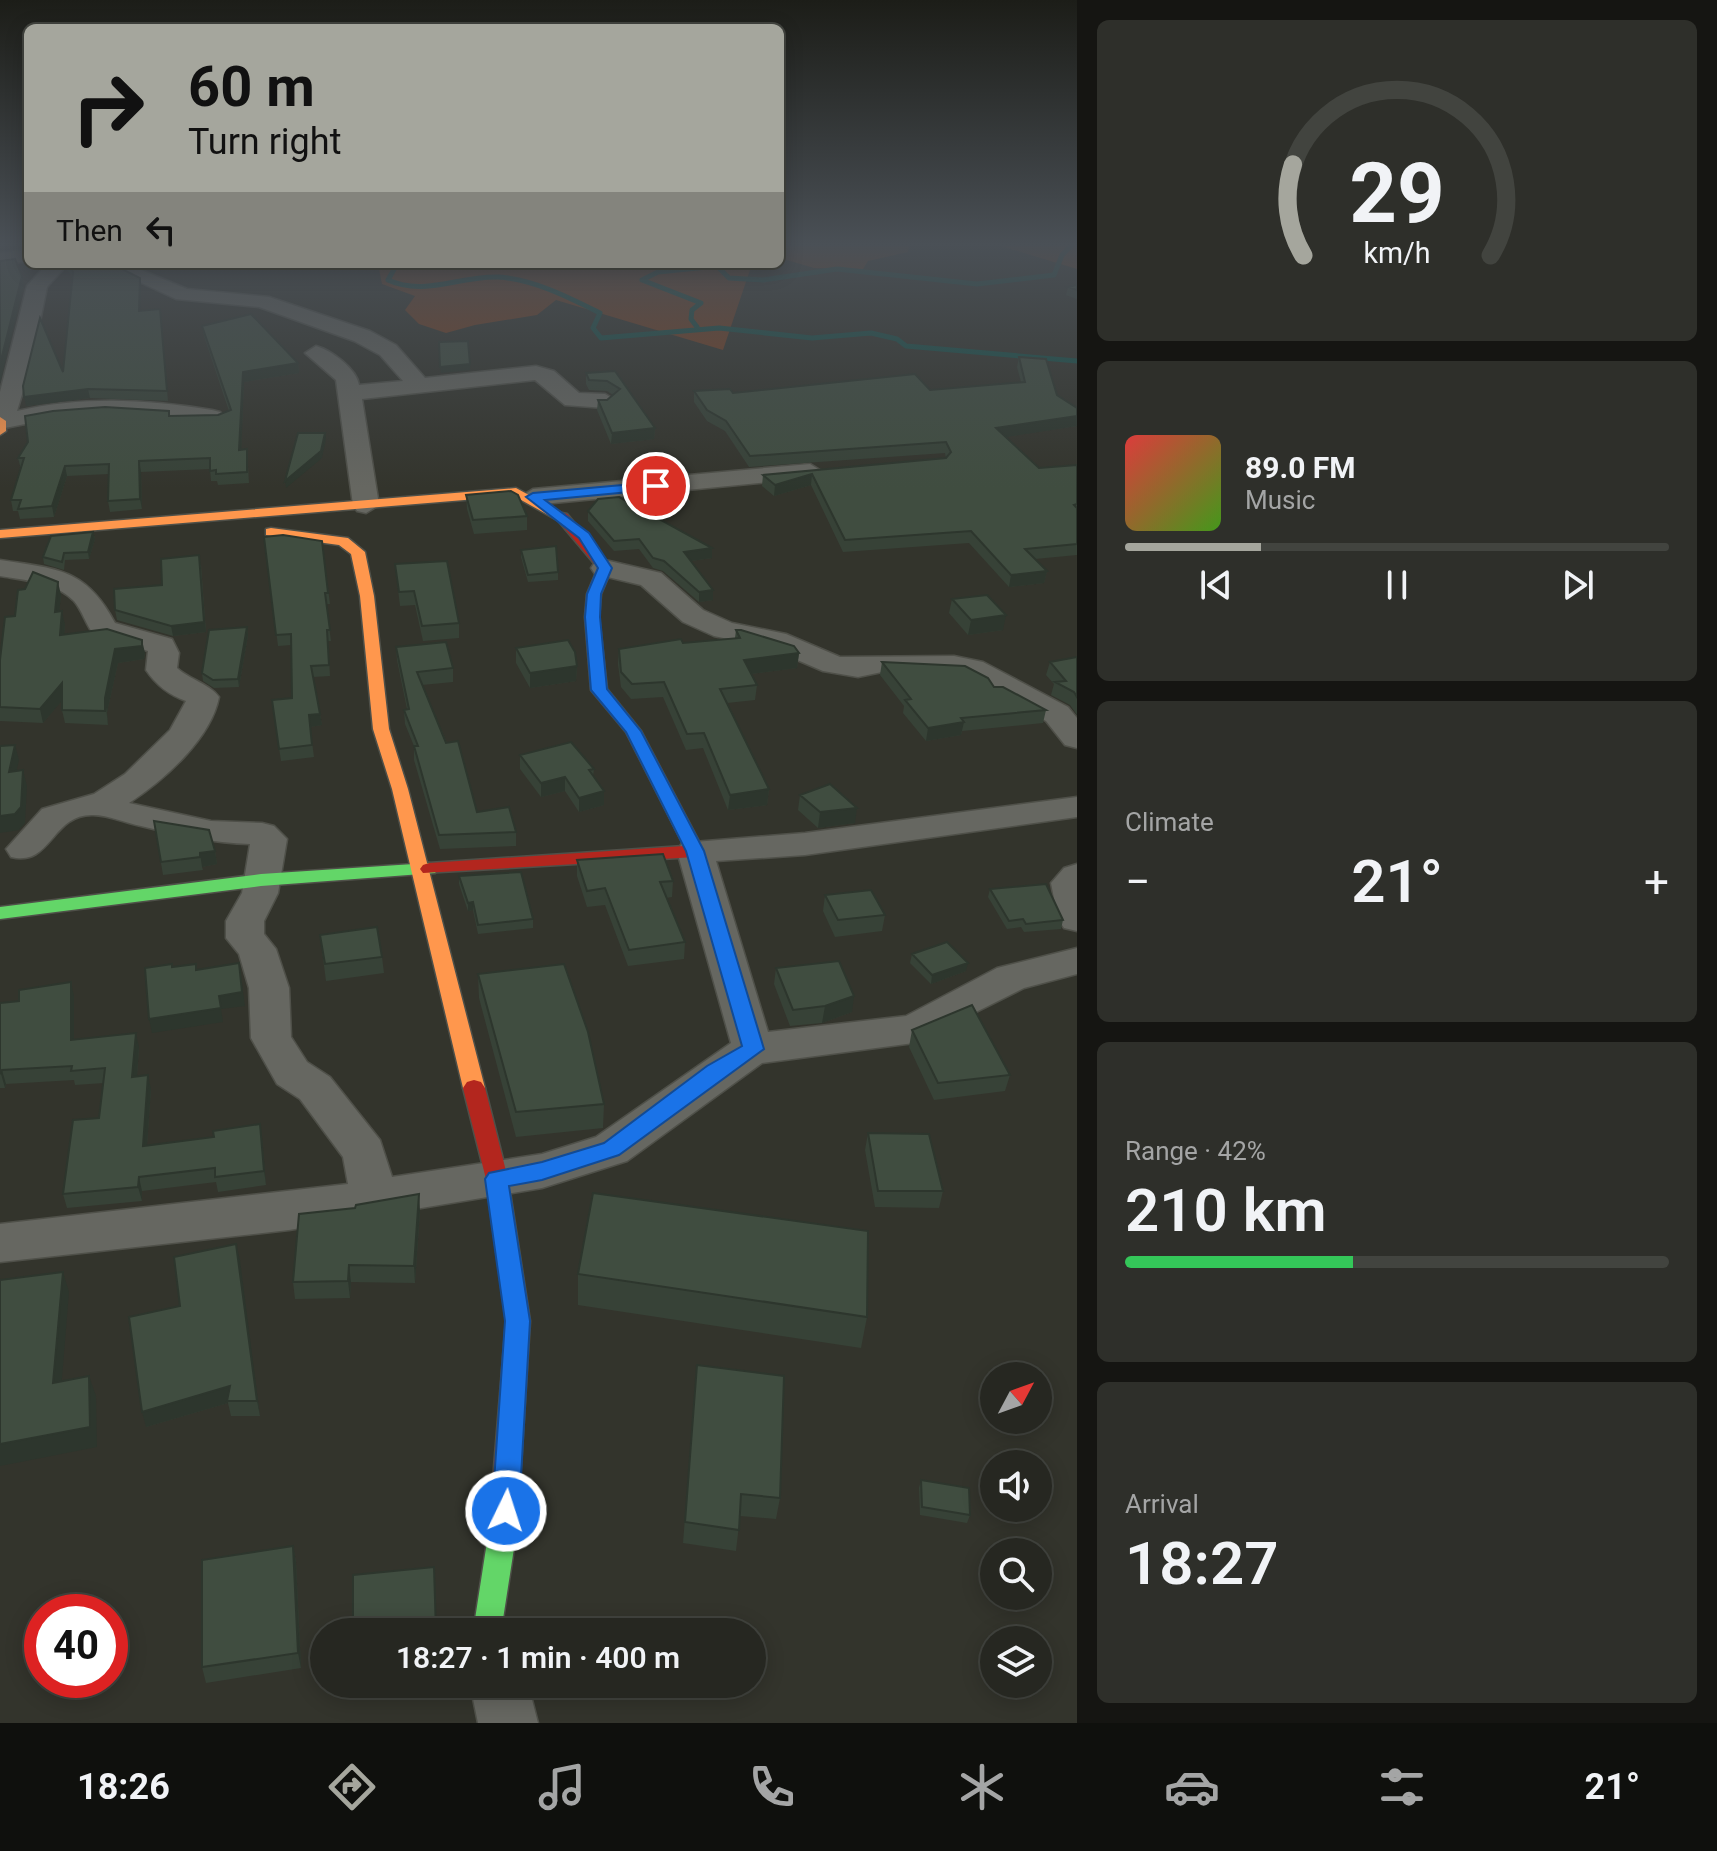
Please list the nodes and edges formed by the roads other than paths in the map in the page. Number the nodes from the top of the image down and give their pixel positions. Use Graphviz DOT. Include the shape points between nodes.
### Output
graph roads {
  1 [pos="21,326"];
  2 [pos="335,326"];
  3 [pos="316,353"];
  4 [pos="421,387"];
  5 [pos="351,393"];
  6 [pos="605,401"];
  7 [pos="212,417"];
  8 [pos="1,425"];
  9 [pos="842,469"];
  10 [pos="533,497"];
  11 [pos="366,505"];
  12 [pos="212,514"];
  13 [pos="0,534"];
  14 [pos="0,568"];
  15 [pos="605,568"];
  16 [pos="1077,738"];
  17 [pos="94,805"];
  18 [pos="1077,807"];
  19 [pos="24,849"];
  20 [pos="695,851"];
  21 [pos="420,872"];
  22 [pos="1077,876"];
  23 [pos="261,880"];
  24 [pos="0,913"];
  25 [pos="1077,919"];
  26 [pos="1077,961"];
  27 [pos="753,1049"];
  28 [pos="497,1179"];
  29 [pos="374,1199"];
  30 [pos="0,1243"];
  31 [pos="489,1618"];
  32 [pos="502,1698"];
  33 [pos="508,1723"];
  1 -- 8 [label="street"];
  2 -- 4 [label="street" via="388,350"];
  3 -- 5 [label="street" via="347,378"];
  4 -- 5 [label="street"];
  4 -- 6 [label="street" via="536,373 573,400"];
  5 -- 11 [label="street"];
  7 -- 8 [label="street" via="83,406 52,408"];
  9 -- 10 [label="street"];
  10 -- 11 [label="street" via="516,492"];
  10 -- 15 [label="street" via="585,536"];
  11 -- 12 [label="street"];
  12 -- 13 [label="street"];
  12 -- 21 [label="street" via="256,531 343,541 358,552 381,729"];
  14 -- 17 [label="street" via="32,573 82,593 104,629 161,645 161,670 180,688 203,697 198,716 157,764 115,797"];
  15 -- 16 [label="street" via="651,579 693,616 724,630 775,640 834,665 972,668 1057,714"];
  15 -- 20 [label="street" via="592,617 599,690 633,731"];
  17 -- 19 [label="street" via="70,808 51,818"];
  17 -- 23 [label="street" via="211,832 262,834 269,839 269,849"];
  18 -- 20 [label="street" via="805,844"];
  20 -- 21 [label="street"];
  20 -- 27 [label="street"];
  21 -- 23 [label="street"];
  21 -- 28 [label="street"];
  22 -- 25 [label="street" via="1069,883"];
  23 -- 24 [label="street"];
  23 -- 29 [label="street" via="245,921 245,938 257,949 269,988 271,1038 292,1073 315,1088 364,1152"];
  26 -- 27 [label="street" via="1011,978 914,1029"];
  27 -- 28 [label="street" via="611,1149"];
  28 -- 29 [label="street"];
  28 -- 31 [label="street" via="518,1321 506,1511"];
  29 -- 30 [label="street"];
  32 -- 33 [label="street"];
}
